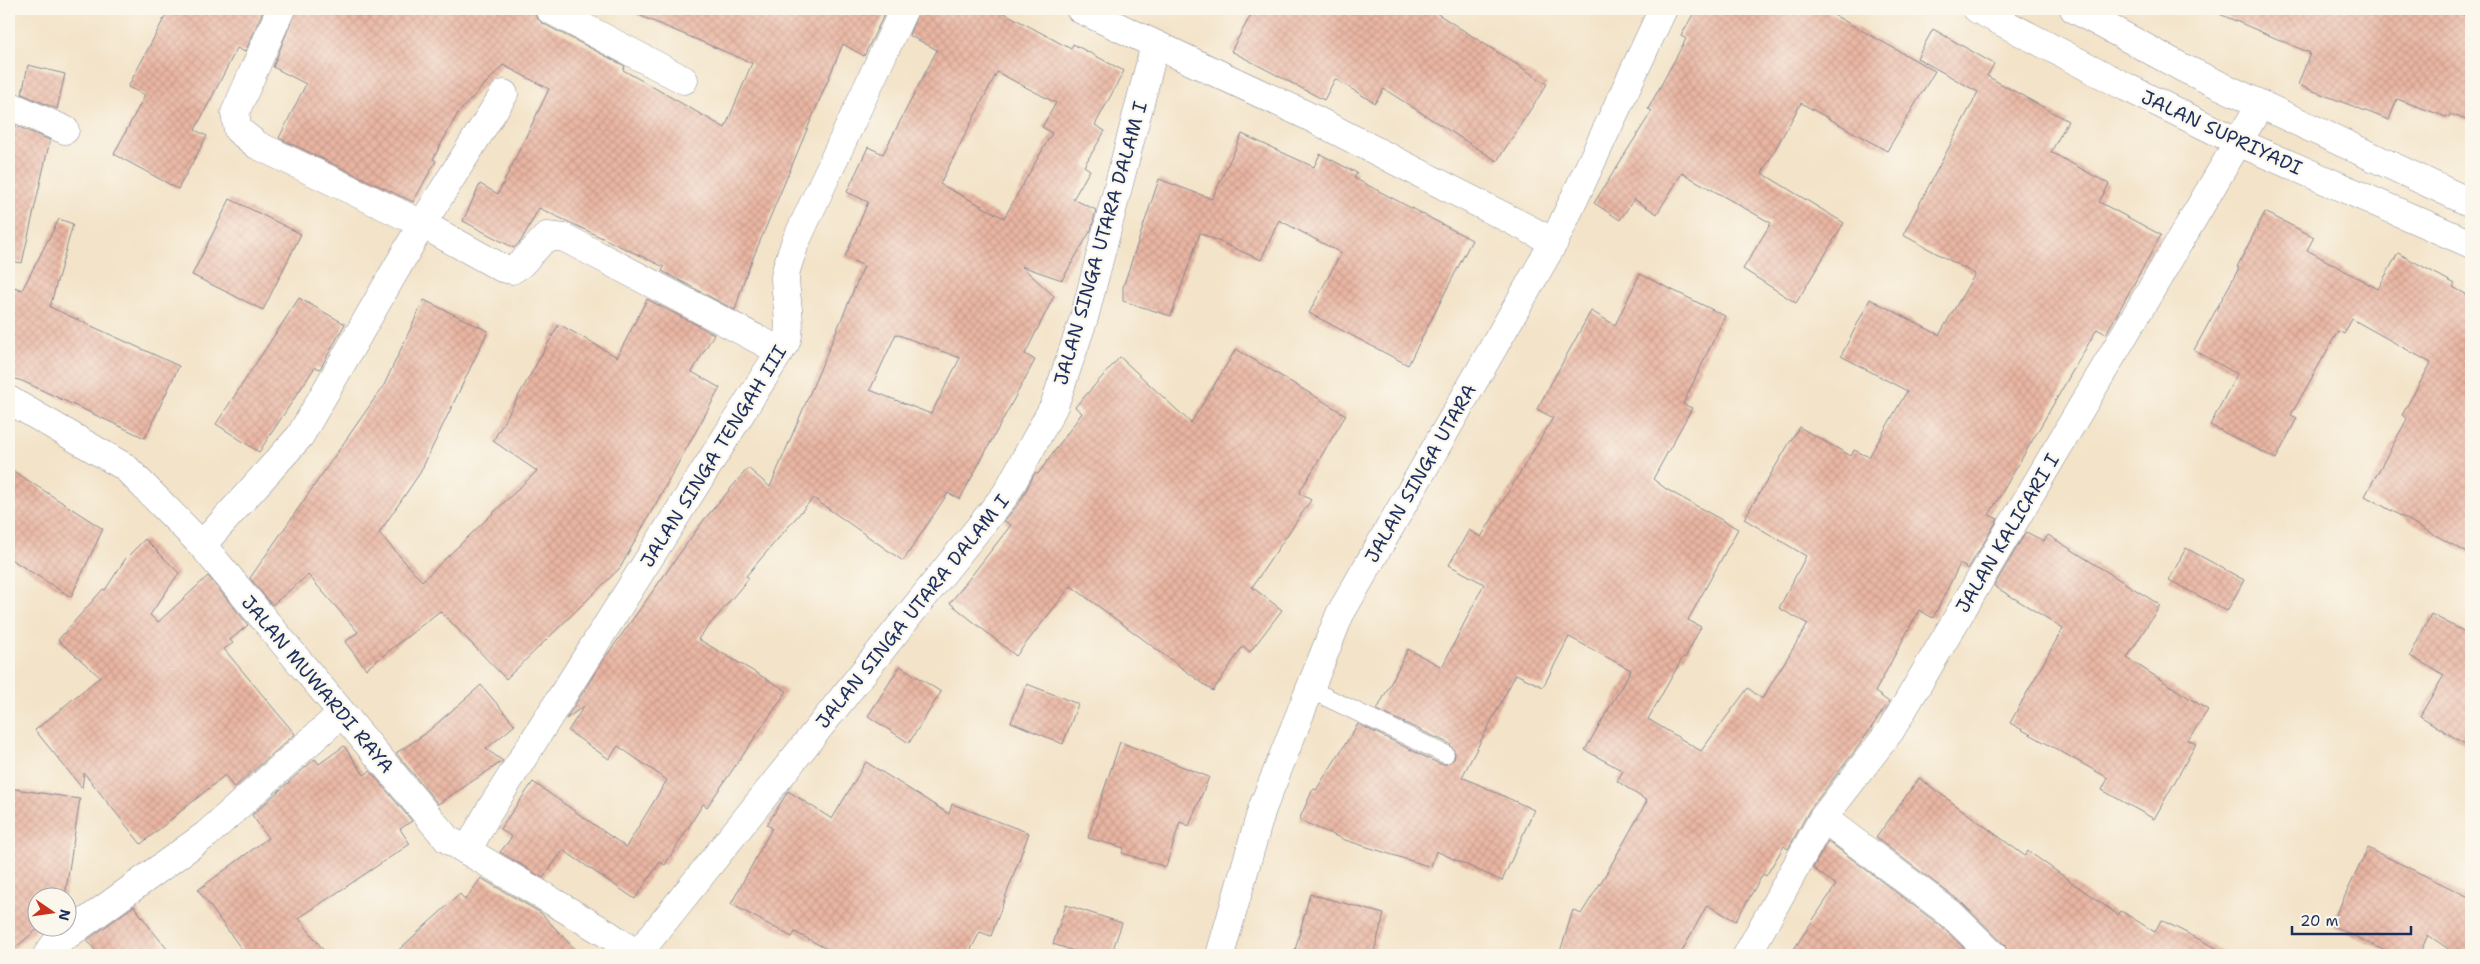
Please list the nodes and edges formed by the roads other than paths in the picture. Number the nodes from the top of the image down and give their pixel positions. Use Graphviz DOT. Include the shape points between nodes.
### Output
graph roads {
  1 [pos="281,9"];
  2 [pos="549,9"];
  3 [pos="904,9"];
  4 [pos="1080,9"];
  5 [pos="1663,9"];
  6 [pos="1977,9"];
  7 [pos="2074,9"];
  8 [pos="1155,45"];
  9 [pos="684,80"];
  10 [pos="504,94"];
  11 [pos="9,104"];
  12 [pos="2260,105"];
  13 [pos="65,130"];
  14 [pos="2238,142"];
  15 [pos="2471,203"];
  16 [pos="422,224"];
  17 [pos="1554,242"];
  18 [pos="2471,244"];
  19 [pos="780,352"];
  20 [pos="9,400"];
  21 [pos="202,545"];
  22 [pos="1309,690"];
  23 [pos="342,713"];
  24 [pos="1445,754"];
  25 [pos="1823,818"];
  26 [pos="467,851"];
  27 [pos="47,955"];
  28 [pos="638,955"];
  29 [pos="1220,955"];
  30 [pos="1746,955"];
  31 [pos="1993,955"];
  1 -- 16 [label="street" via="235,113 238,130 257,145"];
  2 -- 9 [label="street"];
  3 -- 19 [label="street, JALAN SINGA TENGAH III" via="795,243 785,274 790,332"];
  4 -- 8 [label="street"];
  5 -- 17 [label="street, JALAN SINGA UTARA"];
  6 -- 14 [label="street, JALAN SUPRIYADI" via="2126,88"];
  7 -- 12 [label="street"];
  8 -- 17 [label="street" via="1306,115"];
  8 -- 28 [label="street, JALAN SINGA UTARA DALAM I" via="1084,318 1054,406 1006,494"];
  10 -- 16 [label="street"];
  11 -- 13 [label="street"];
  12 -- 14 [label="street, JALAN KALICARI I"];
  12 -- 15 [label="street"];
  14 -- 18 [label="street, JALAN SUPRIYADI"];
  14 -- 25 [label="street, JALAN KALICARI I" via="1891,730"];
  16 -- 19 [label="street" via="491,263 512,270 547,236 565,238"];
  16 -- 21 [label="street" via="300,436"];
  17 -- 22 [label="street, JALAN SINGA UTARA" via="1340,614"];
  19 -- 26 [label="street, JALAN SINGA TENGAH III"];
  20 -- 21 [label="street, JALAN MUWARDI RAYA" via="125,467"];
  21 -- 23 [label="street, JALAN MUWARDI RAYA"];
  22 -- 24 [label="lane"];
  22 -- 29 [label="street, JALAN SINGA UTARA" via="1262,809"];
  23 -- 26 [label="street, JALAN MUWARDI RAYA" via="447,839"];
  23 -- 27 [label="street" via="207,834 55,944"];
  25 -- 30 [label="street, JALAN KALICARI I"];
  25 -- 31 [label="street" via="1951,914"];
  26 -- 28 [label="street, JALAN MUWARDI RAYA"];
}
